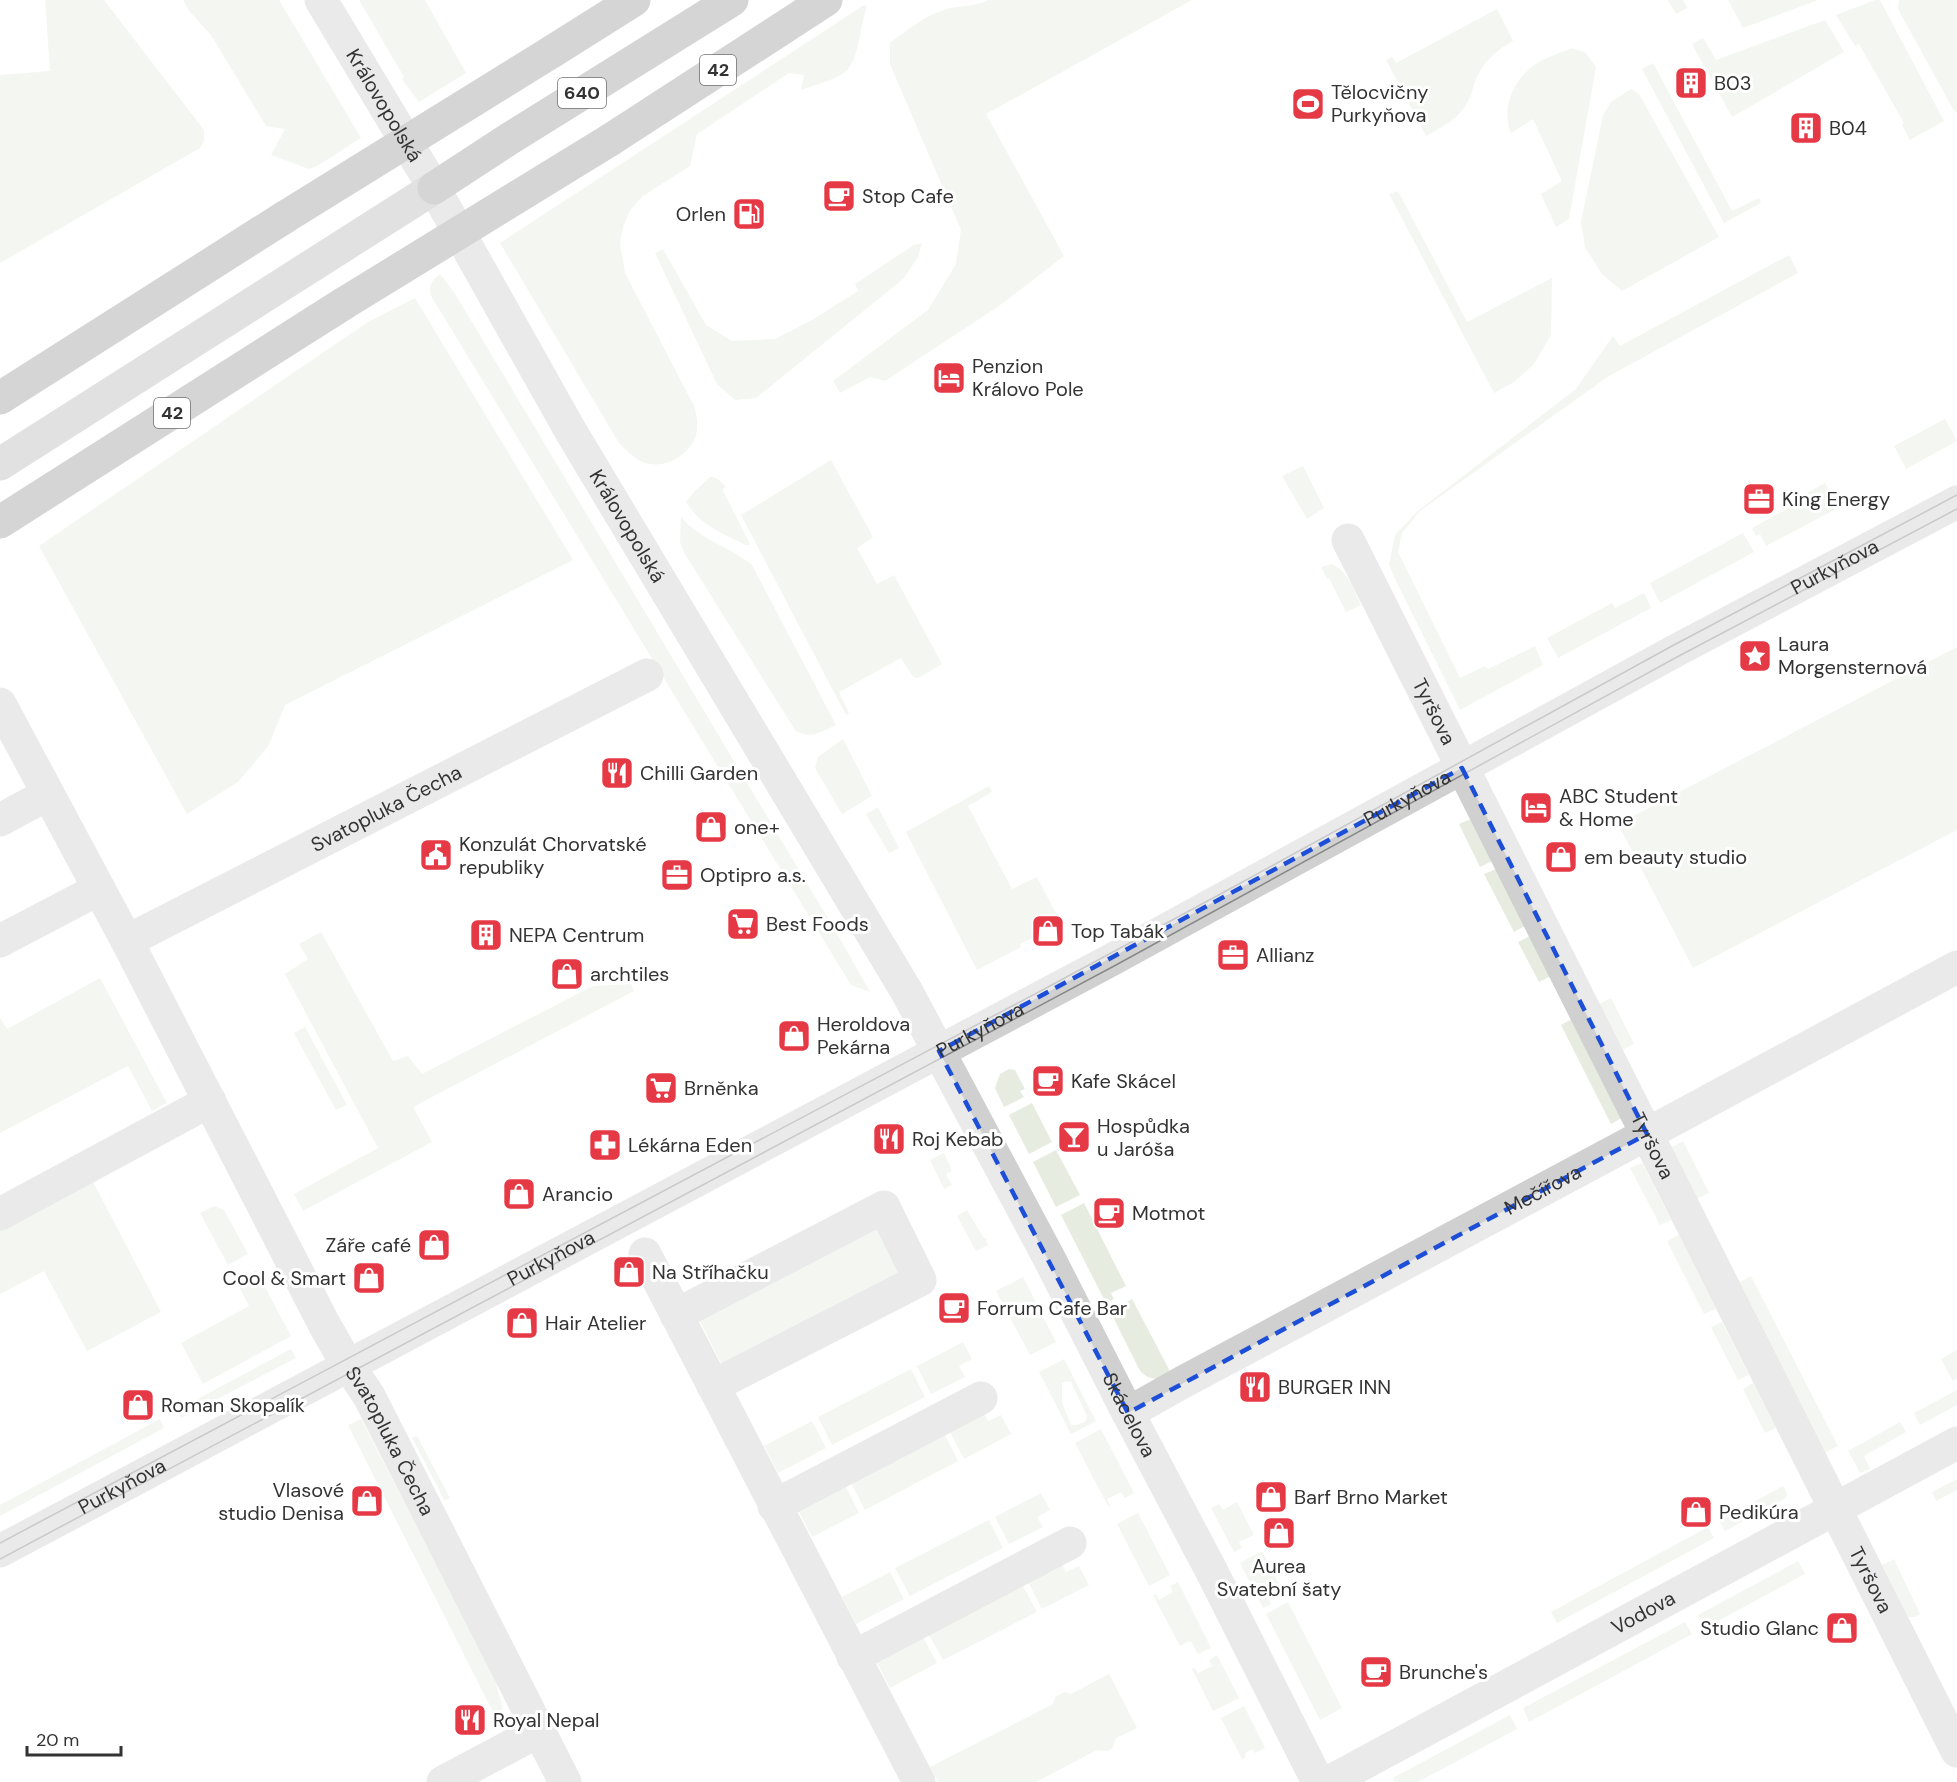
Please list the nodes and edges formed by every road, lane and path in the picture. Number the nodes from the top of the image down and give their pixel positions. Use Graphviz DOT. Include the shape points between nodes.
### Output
graph roads {
  1 [pos="321,0"];
  2 [pos="634,0"];
  3 [pos="732,0"];
  4 [pos="826,0"];
  5 [pos="434,188"];
  6 [pos="0,398"];
  7 [pos="0,464"];
  8 [pos="1957,502"];
  9 [pos="0,522"];
  10 [pos="1348,540"];
  11 [pos="647,675"];
  12 [pos="0,704"];
  13 [pos="1462,768"];
  14 [pos="48,794"];
  15 [pos="0,820"];
  16 [pos="99,889"];
  17 [pos="0,941"];
  18 [pos="127,941"];
  19 [pos="1957,967"];
  20 [pos="939,1051"];
  21 [pos="210,1101"];
  22 [pos="1647,1134"];
  23 [pos="0,1214"];
  24 [pos="645,1254"];
  25 [pos="676,1315"];
  26 [pos="348,1365"];
  27 [pos="713,1386"];
  28 [pos="981,1398"];
  29 [pos="1128,1413"];
  30 [pos="1957,1443"];
  31 [pos="774,1506"];
  32 [pos="1836,1508"];
  33 [pos="1070,1543"];
  34 [pos="0,1551"];
  35 [pos="853,1657"];
  36 [pos="538,1731"];
  37 [pos="1957,1751"];
  38 [pos="443,1782"];
  39 [pos="565,1782"];
  40 [pos="919,1782"];
  41 [pos="1318,1782"];
  42 [pos="1329,1782"];
  1 -- 5 [label="street, Královopolská"];
  2 -- 6 [label="highway, bridge"];
  3 -- 5 [label="highway, 640"];
  4 -- 9 [label="highway, 42, bridge"];
  5 -- 7 [label="main road, 640"];
  5 -- 20 [label="street, Královopolská" via="570,430"];
  8 -- 13 [label="street, Purkyňova"];
  10 -- 13 [label="street, Tyršova"];
  11 -- 18 [label="street, Svatopluka Čecha"];
  12 -- 14 [label="street, Svatopluka Čecha"];
  13 -- 20 [label="street, Purkyňova"];
  13 -- 22 [label="street, Tyršova"];
  14 -- 15 [label="street"];
  14 -- 16 [label="street, Svatopluka Čecha"];
  16 -- 17 [label="street"];
  16 -- 18 [label="street, Svatopluka Čecha"];
  18 -- 21 [label="street, Svatopluka Čecha"];
  19 -- 22 [label="street, Mečířova"];
  20 -- 26 [label="street, Purkyňova"];
  20 -- 29 [label="street, Skácelova"];
  21 -- 23 [label="street"];
  21 -- 26 [label="street, Svatopluka Čecha"];
  22 -- 29 [label="street, Mečířova"];
  22 -- 32 [label="street, Tyršova"];
  24 -- 25 [label="street"];
  25 -- 27 [label="street"];
  25 -- 27 [label="street" via="884,1207 920,1280"];
  26 -- 34 [label="street, Purkyňova"];
  26 -- 36 [label="street, Svatopluka Čecha" via="369,1396"];
  27 -- 31 [label="street"];
  28 -- 31 [label="street"];
  29 -- 41 [label="street, Skácelova"];
  30 -- 32 [label="street, Vodova"];
  31 -- 35 [label="street"];
  32 -- 37 [label="street, Tyršova"];
  32 -- 42 [label="street, Vodova"];
  33 -- 35 [label="street"];
  35 -- 40 [label="street"];
  36 -- 38 [label="street"];
  36 -- 39 [label="street, Svatopluka Čecha"];
}
